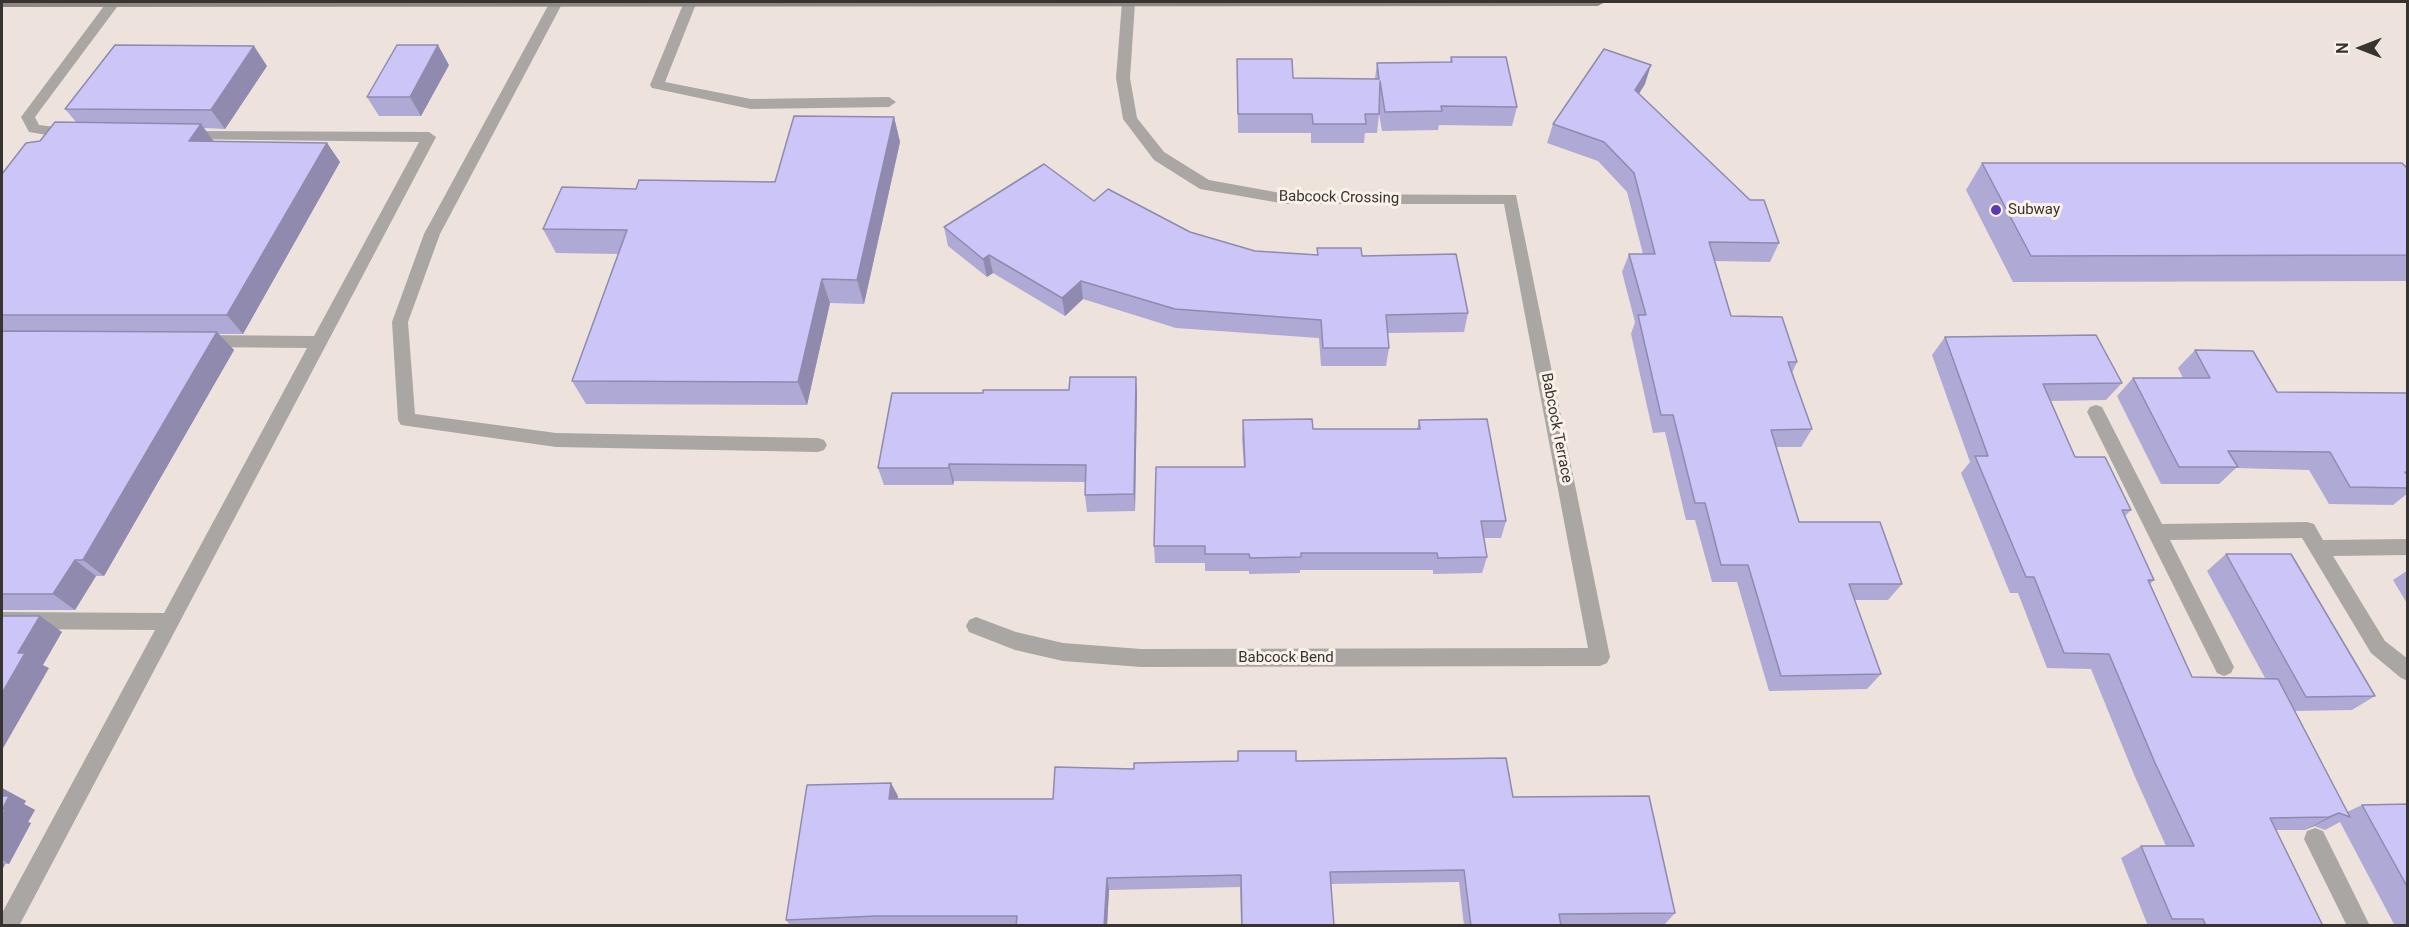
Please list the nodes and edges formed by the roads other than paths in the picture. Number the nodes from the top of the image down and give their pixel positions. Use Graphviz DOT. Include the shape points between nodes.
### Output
graph roads {
  1 [pos="315,2"];
  2 [pos="1571,2"];
  3 [pos="1598,2"];
  4 [pos="2,3"];
  5 [pos="113,3"];
  6 [pos="864,3"];
  7 [pos="1128,3"];
  8 [pos="555,4"];
  9 [pos="689,4"];
  10 [pos="889,102"];
  11 [pos="90,135"];
  12 [pos="173,135"];
  13 [pos="1511,199"];
  14 [pos="190,341"];
  15 [pos="320,342"];
  16 [pos="2096,412"];
  17 [pos="818,445"];
  18 [pos="2158,532"];
  19 [pos="2408,547"];
  20 [pos="2317,548"];
  21 [pos="2,620"];
  22 [pos="169,622"];
  23 [pos="976,626"];
  24 [pos="1600,657"];
  25 [pos="2224,667"];
  26 [pos="2408,672"];
  27 [pos="2315,839"];
  28 [pos="7,926"];
  29 [pos="2359,926"];
  1 -- 5 [label="main road"];
  1 -- 8 [label="main road"];
  2 -- 3 [label="main road"];
  2 -- 7 [label="main road"];
  4 -- 5 [label="main road"];
  5 -- 11 [label="street" via="28,117 34,129"];
  6 -- 7 [label="main road"];
  6 -- 9 [label="main road"];
  7 -- 13 [label="street, Babcock Crossing" via="1123,78 1130,119 1159,156 1205,185 1286,200"];
  8 -- 9 [label="main road"];
  8 -- 17 [label="street" via="432,234 400,322 407,420 556,440"];
  9 -- 10 [label="street" via="657,85 751,104"];
  12 -- 15 [label="street" via="429,137"];
  13 -- 24 [label="street, Babcock Terrace"];
  14 -- 15 [label="street"];
  15 -- 22 [label="street"];
  16 -- 18 [label="street"];
  18 -- 20 [label="street" via="2307,531"];
  18 -- 25 [label="street"];
  19 -- 20 [label="street"];
  20 -- 26 [label="street" via="2378,647"];
  21 -- 22 [label="street"];
  22 -- 28 [label="street"];
  23 -- 24 [label="street, Babcock Bend" via="1015,641 1063,652 1141,658"];
  27 -- 29 [label="street"];
}
